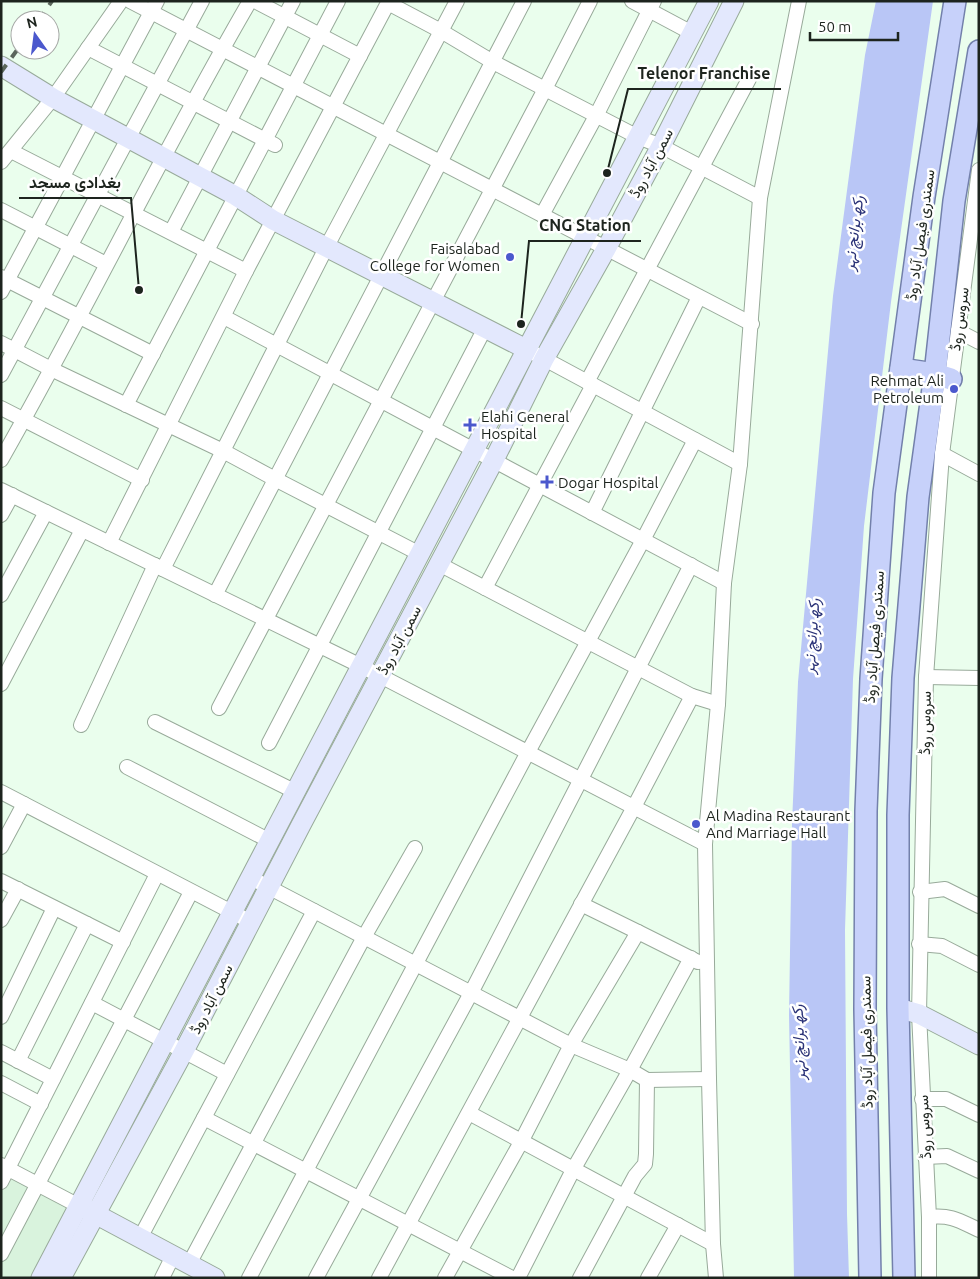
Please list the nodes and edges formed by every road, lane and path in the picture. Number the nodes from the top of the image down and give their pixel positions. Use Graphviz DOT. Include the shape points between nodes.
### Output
graph roads {
  1 [pos="121,1"];
  2 [pos="130,1"];
  3 [pos="202,1"];
  4 [pos="250,1"];
  5 [pos="255,1"];
  6 [pos="294,1"];
  7 [pos="338,1"];
  8 [pos="457,1"];
  9 [pos="524,1"];
  10 [pos="590,1"];
  11 [pos="632,1"];
  12 [pos="709,1"];
  13 [pos="734,1"];
  14 [pos="799,1"];
  15 [pos="955,1"];
  16 [pos="388,2"];
  17 [pos="651,6"];
  18 [pos="154,7"];
  19 [pos="285,17"];
  20 [pos="185,30"];
  21 [pos="441,31"];
  22 [pos="692,33"];
  23 [pos="320,36"];
  24 [pos="88,48"];
  25 [pos="222,49"];
  26 [pos="979,51"];
  27 [pos="360,56"];
  28 [pos="493,62"];
  29 [pos="1,66"];
  30 [pos="122,66"];
  31 [pos="258,68"];
  32 [pos="749,79"];
  33 [pos="157,84"];
  34 [pos="293,86"];
  35 [pos="545,89"];
  36 [pos="53,98"];
  37 [pos="194,103"];
  38 [pos="332,106"];
  39 [pos="596,116"];
  40 [pos="93,121"];
  41 [pos="230,122"];
  42 [pos="385,134"];
  43 [pos="638,137"];
  44 [pos="128,139"];
  45 [pos="270,143"];
  46 [pos="661,146"];
  47 [pos="11,151"];
  48 [pos="164,158"];
  49 [pos="1,162"];
  50 [pos="440,162"];
  51 [pos="701,167"];
  52 [pos="979,170"];
  53 [pos="63,177"];
  54 [pos="200,177"];
  55 [pos="977,188"];
  56 [pos="491,189"];
  57 [pos="97,195"];
  58 [pos="236,196"];
  59 [pos="760,198"];
  60 [pos="1,210"];
  61 [pos="133,213"];
  62 [pos="542,215"];
  63 [pos="273,220"];
  64 [pos="36,228"];
  65 [pos="171,232"];
  66 [pos="586,238"];
  67 [pos="70,246"];
  68 [pos="326,248"];
  69 [pos="606,249"];
  70 [pos="207,251"];
  71 [pos="106,264"];
  72 [pos="648,270"];
  73 [pos="246,271"];
  74 [pos="381,276"];
  75 [pos="3,283"];
  76 [pos="699,297"];
  77 [pos="43,298"];
  78 [pos="432,302"];
  79 [pos="80,317"];
  80 [pos="224,317"];
  81 [pos="752,324"];
  82 [pos="486,328"];
  83 [pos="958,332"];
  84 [pos="979,342"];
  85 [pos="1,343"];
  86 [pos="276,344"];
  87 [pos="526,349"];
  88 [pos="14,351"];
  89 [pos="153,354"];
  90 [pos="544,359"];
  91 [pos="901,368"];
  92 [pos="50,369"];
  93 [pos="330,373"];
  94 [pos="1,374"];
  95 [pos="943,377"];
  96 [pos="590,384"];
  97 [pos="381,400"];
  98 [pos="126,405"];
  99 [pos="1,408"];
  100 [pos="642,411"];
  101 [pos="24,420"];
  102 [pos="168,425"];
  103 [pos="433,428"];
  104 [pos="696,440"];
  105 [pos="223,450"];
  106 [pos="475,450"];
  107 [pos="942,454"];
  108 [pos="1,460"];
  109 [pos="494,460"];
  110 [pos="740,464"];
  111 [pos="979,474"];
  112 [pos="275,479"];
  113 [pos="142,480"];
  114 [pos="539,484"];
  115 [pos="6,493"];
  116 [pos="326,505"];
  117 [pos="46,512"];
  118 [pos="592,513"];
  119 [pos="1,515"];
  120 [pos="82,530"];
  121 [pos="380,532"];
  122 [pos="643,540"];
  123 [pos="109,543"];
  124 [pos="420,554"];
  125 [pos="439,564"];
  126 [pos="691,565"];
  127 [pos="159,567"];
  128 [pos="724,583"];
  129 [pos="485,588"];
  130 [pos="1,595"];
  131 [pos="215,595"];
  132 [pos="266,620"];
  133 [pos="588,641"];
  134 [pos="320,646"];
  135 [pos="361,666"];
  136 [pos="639,668"];
  137 [pos="380,676"];
  138 [pos="926,677"];
  139 [pos="979,678"];
  140 [pos="1,684"];
  141 [pos="692,696"];
  142 [pos="718,704"];
  143 [pos="219,708"];
  144 [pos="155,722"];
  145 [pos="81,725"];
  146 [pos="269,743"];
  147 [pos="528,752"];
  148 [pos="126,768"];
  149 [pos="580,779"];
  150 [pos="1,792"];
  151 [pos="296,792"];
  152 [pos="24,804"];
  153 [pos="634,807"];
  154 [pos="270,840"];
  155 [pos="706,844"];
  156 [pos="1,847"];
  157 [pos="415,848"];
  158 [pos="158,874"];
  159 [pos="251,878"];
  160 [pos="1,881"];
  161 [pos="268,888"];
  162 [pos="18,889"];
  163 [pos="191,892"];
  164 [pos="920,892"];
  165 [pos="581,904"];
  166 [pos="979,906"];
  167 [pos="54,908"];
  168 [pos="314,911"];
  169 [pos="232,914"];
  170 [pos="1,920"];
  171 [pos="251,922"];
  172 [pos="88,924"];
  173 [pos="638,932"];
  174 [pos="364,937"];
  175 [pos="123,942"];
  176 [pos="919,944"];
  177 [pos="691,958"];
  178 [pos="415,964"];
  179 [pos="979,965"];
  180 [pos="707,966"];
  181 [pos="471,993"];
  182 [pos="92,1003"];
  183 [pos="898,1008"];
  184 [pos="919,1014"];
  185 [pos="1,1017"];
  186 [pos="519,1018"];
  187 [pos="124,1020"];
  188 [pos="165,1042"];
  189 [pos="979,1044"];
  190 [pos="571,1045"];
  191 [pos="184,1051"];
  192 [pos="1,1052"];
  193 [pos="18,1061"];
  194 [pos="630,1070"];
  195 [pos="227,1074"];
  196 [pos="53,1079"];
  197 [pos="709,1079"];
  198 [pos="647,1080"];
  199 [pos="1,1083"];
  200 [pos="922,1099"];
  201 [pos="41,1104"];
  202 [pos="469,1113"];
  203 [pos="979,1115"];
  204 [pos="204,1118"];
  205 [pos="521,1142"];
  206 [pos="254,1144"];
  207 [pos="925,1157"];
  208 [pos="5,1167"];
  209 [pos="573,1170"];
  210 [pos="306,1171"];
  211 [pos="979,1171"];
  212 [pos="1,1182"];
  213 [pos="38,1185"];
  214 [pos="625,1197"];
  215 [pos="359,1198"];
  216 [pos="79,1206"];
  217 [pos="96,1215"];
  218 [pos="929,1217"];
  219 [pos="408,1224"];
  220 [pos="678,1225"];
  221 [pos="979,1230"];
  222 [pos="140,1238"];
  223 [pos="713,1244"];
  224 [pos="459,1250"];
  225 [pos="1,1254"];
  226 [pos="181,1260"];
  227 [pos="41,1278"];
  228 [pos="61,1278"];
  229 [pos="162,1278"];
  230 [pos="215,1278"];
  231 [pos="249,1278"];
  232 [pos="316,1278"];
  233 [pos="379,1278"];
  234 [pos="445,1278"];
  235 [pos="512,1278"];
  236 [pos="518,1278"];
  237 [pos="580,1278"];
  238 [pos="648,1278"];
  239 [pos="716,1278"];
  240 [pos="870,1278"];
  241 [pos="904,1278"];
  242 [pos="932,1278"];
  1 -- 24 [label="street"];
  2 -- 18 [label="street"];
  3 -- 20 [label="street"];
  4 -- 25 [label="street"];
  5 -- 19 [label="street"];
  6 -- 19 [label="street"];
  7 -- 23 [label="street"];
  8 -- 21 [label="street"];
  9 -- 28 [label="street"];
  10 -- 35 [label="street"];
  11 -- 17 [label="street"];
  12 -- 22 [label="street, سمن آباد روڈ"];
  13 -- 46 [label="street, سمن آباد روڈ"];
  14 -- 59 [label="street"];
  15 -- 91 [label="main road, سمندری فیصل آباد روڈ"];
  16 -- 21 [label="street"];
  16 -- 27 [label="street"];
  17 -- 22 [label="street"];
  17 -- 39 [label="street"];
  18 -- 20 [label="street"];
  18 -- 30 [label="street"];
  19 -- 23 [label="street"];
  19 -- 31 [label="street"];
  20 -- 25 [label="street"];
  20 -- 33 [label="street"];
  21 -- 28 [label="street"];
  21 -- 42 [label="street"];
  22 -- 43 [label="street, سمن آباد روڈ"];
  23 -- 27 [label="street"];
  23 -- 34 [label="street"];
  24 -- 30 [label="street"];
  24 -- 36 [label="street"];
  25 -- 31 [label="street"];
  25 -- 37 [label="street"];
  26 -- 95 [label="main road, سمندری فیصل آباد روڈ" via="954,202"];
  27 -- 38 [label="street"];
  28 -- 35 [label="street"];
  28 -- 50 [label="street"];
  29 -- 36 [label="street"];
  30 -- 33 [label="street"];
  30 -- 40 [label="street"];
  31 -- 34 [label="street"];
  31 -- 41 [label="street"];
  32 -- 51 [label="street"];
  33 -- 37 [label="street"];
  33 -- 44 [label="street"];
  34 -- 38 [label="street"];
  34 -- 45 [label="street"];
  35 -- 39 [label="street"];
  35 -- 56 [label="street"];
  36 -- 40 [label="street"];
  36 -- 47 [label="street"];
  37 -- 41 [label="street"];
  37 -- 48 [label="street"];
  38 -- 42 [label="street"];
  38 -- 63 [label="street"];
  39 -- 43 [label="street"];
  39 -- 62 [label="street"];
  40 -- 44 [label="street"];
  40 -- 53 [label="street"];
  41 -- 45 [label="street"];
  41 -- 54 [label="street"];
  42 -- 50 [label="street"];
  42 -- 68 [label="street"];
  43 -- 46 [label="street"];
  43 -- 66 [label="street, سمن آباد روڈ"];
  44 -- 48 [label="street"];
  44 -- 57 [label="street"];
  45 -- 58 [label="street"];
  46 -- 51 [label="street"];
  46 -- 69 [label="street, سمن آباد روڈ"];
  47 -- 49 [label="street"];
  47 -- 53 [label="street"];
  48 -- 54 [label="street"];
  48 -- 61 [label="street"];
  50 -- 56 [label="street"];
  50 -- 74 [label="street"];
  51 -- 59 [label="street"];
  51 -- 72 [label="street"];
  52 -- 55 [label="street, سروس روڈ"];
  53 -- 57 [label="street"];
  53 -- 64 [label="street"];
  54 -- 58 [label="street"];
  54 -- 65 [label="street"];
  55 -- 83 [label="street, سروس روڈ"];
  56 -- 62 [label="street"];
  56 -- 78 [label="street"];
  57 -- 61 [label="street"];
  57 -- 67 [label="street"];
  58 -- 63 [label="street"];
  58 -- 70 [label="street"];
  59 -- 81 [label="street"];
  60 -- 64 [label="street"];
  61 -- 65 [label="street"];
  61 -- 71 [label="street"];
  62 -- 66 [label="street"];
  63 -- 68 [label="street"];
  63 -- 73 [label="street"];
  64 -- 67 [label="street"];
  64 -- 75 [label="street"];
  65 -- 70 [label="street"];
  66 -- 69 [label="street"];
  66 -- 87 [label="street, سمن آباد روڈ"];
  67 -- 71 [label="street"];
  67 -- 77 [label="street"];
  68 -- 74 [label="street"];
  68 -- 86 [label="street"];
  69 -- 72 [label="street"];
  69 -- 90 [label="street, سمن آباد روڈ"];
  70 -- 73 [label="street"];
  70 -- 89 [label="street"];
  71 -- 79 [label="street"];
  72 -- 76 [label="street"];
  72 -- 96 [label="street"];
  73 -- 80 [label="street"];
  74 -- 78 [label="street"];
  74 -- 93 [label="street"];
  75 -- 77 [label="street"];
  76 -- 81 [label="street"];
  76 -- 100 [label="street"];
  77 -- 79 [label="street"];
  77 -- 88 [label="street"];
  78 -- 82 [label="street"];
  78 -- 97 [label="street"];
  79 -- 89 [label="street"];
  79 -- 92 [label="street"];
  80 -- 86 [label="street"];
  80 -- 102 [label="street"];
  81 -- 110 [label="street"];
  82 -- 87 [label="street"];
  82 -- 103 [label="street"];
  83 -- 84 [label="street"];
  83 -- 95 [label="street, سروس روڈ"];
  85 -- 88 [label="street"];
  86 -- 93 [label="street"];
  86 -- 105 [label="street"];
  87 -- 90 [label="street"];
  87 -- 106 [label="street, سمن آباد روڈ"];
  88 -- 92 [label="street"];
  88 -- 94 [label="street"];
  89 -- 98 [label="street"];
  90 -- 96 [label="street"];
  90 -- 109 [label="street, سمن آباد روڈ"];
  91 -- 95 [label="main road"];
  91 -- 240 [label="main road, سمندری فیصل آباد روڈ" via="884,493 866,793 864,1009"];
  92 -- 98 [label="street"];
  92 -- 101 [label="street"];
  93 -- 97 [label="street"];
  93 -- 112 [label="street"];
  95 -- 107 [label="street, سروس روڈ"];
  95 -- 183 [label="main road, سمندری فیصل آباد روڈ" via="918,497 903,678 898,815"];
  96 -- 100 [label="street"];
  96 -- 114 [label="street"];
  97 -- 103 [label="street"];
  97 -- 116 [label="street"];
  98 -- 102 [label="street"];
  99 -- 101 [label="street"];
  100 -- 104 [label="street"];
  100 -- 118 [label="street"];
  101 -- 108 [label="street"];
  101 -- 113 [label="street"];
  102 -- 105 [label="street"];
  102 -- 113 [label="street"];
  103 -- 106 [label="street"];
  103 -- 121 [label="street"];
  104 -- 110 [label="street"];
  104 -- 122 [label="street"];
  105 -- 112 [label="street"];
  105 -- 127 [label="street"];
  106 -- 109 [label="street"];
  106 -- 124 [label="street, سمن آباد روڈ"];
  107 -- 111 [label="street"];
  107 -- 138 [label="street, سروس روڈ"];
  109 -- 114 [label="street"];
  109 -- 125 [label="street, سمن آباد روڈ"];
  110 -- 128 [label="street"];
  112 -- 116 [label="street"];
  112 -- 131 [label="street"];
  113 -- 123 [label="street"];
  114 -- 118 [label="street"];
  114 -- 129 [label="street"];
  115 -- 117 [label="street"];
  115 -- 119 [label="street"];
  116 -- 121 [label="street"];
  116 -- 132 [label="street"];
  117 -- 120 [label="street"];
  117 -- 130 [label="street"];
  118 -- 122 [label="street"];
  120 -- 123 [label="street"];
  120 -- 140 [label="street"];
  121 -- 124 [label="street"];
  121 -- 134 [label="street"];
  122 -- 126 [label="street"];
  122 -- 133 [label="street"];
  123 -- 127 [label="street"];
  124 -- 135 [label="street, سمن آباد روڈ"];
  125 -- 129 [label="street"];
  125 -- 137 [label="street, سمن آباد روڈ"];
  126 -- 128 [label="street"];
  126 -- 136 [label="street"];
  127 -- 131 [label="street"];
  127 -- 145 [label="street"];
  128 -- 142 [label="street"];
  129 -- 133 [label="street"];
  131 -- 132 [label="street"];
  132 -- 134 [label="street"];
  132 -- 143 [label="street"];
  133 -- 136 [label="street"];
  133 -- 147 [label="street"];
  134 -- 135 [label="street"];
  134 -- 146 [label="street"];
  135 -- 137 [label="street"];
  135 -- 151 [label="street, سمن آباد روڈ"];
  136 -- 141 [label="street"];
  136 -- 149 [label="street"];
  137 -- 147 [label="street"];
  137 -- 161 [label="street, سمن آباد روڈ"];
  138 -- 139 [label="street"];
  138 -- 164 [label="street, سروس روڈ"];
  141 -- 142 [label="street"];
  141 -- 153 [label="street"];
  142 -- 155 [label="street"];
  144 -- 151 [label="street"];
  147 -- 149 [label="street"];
  147 -- 178 [label="street"];
  148 -- 154 [label="street"];
  149 -- 153 [label="street"];
  149 -- 181 [label="street"];
  150 -- 152 [label="street"];
  151 -- 154 [label="street, سمن آباد روڈ"];
  152 -- 156 [label="street"];
  152 -- 158 [label="street"];
  153 -- 155 [label="street"];
  153 -- 165 [label="street"];
  154 -- 159 [label="street, سمن آباد روڈ"];
  155 -- 180 [label="street"];
  157 -- 174 [label="street"];
  158 -- 163 [label="street"];
  158 -- 175 [label="street"];
  159 -- 161 [label="street"];
  159 -- 169 [label="street, سمن آباد روڈ"];
  160 -- 162 [label="street"];
  161 -- 168 [label="street"];
  161 -- 171 [label="street, سمن آباد روڈ"];
  162 -- 167 [label="street"];
  162 -- 170 [label="street"];
  163 -- 169 [label="street"];
  163 -- 187 [label="street"];
  164 -- 166 [label="street" via="945,889"];
  164 -- 176 [label="street, سروس روڈ"];
  165 -- 173 [label="street"];
  165 -- 186 [label="street"];
  167 -- 172 [label="street"];
  167 -- 185 [label="street"];
  168 -- 174 [label="street"];
  168 -- 195 [label="street"];
  169 -- 171 [label="street"];
  169 -- 188 [label="street, سمن آباد روڈ"];
  171 -- 191 [label="street, سمن آباد روڈ"];
  172 -- 175 [label="street"];
  172 -- 193 [label="street"];
  173 -- 177 [label="street"];
  173 -- 190 [label="street"];
  174 -- 178 [label="street"];
  174 -- 206 [label="street"];
  175 -- 182 [label="street"];
  176 -- 179 [label="street" via="942,946"];
  176 -- 184 [label="street, سروس روڈ"];
  177 -- 180 [label="street"];
  177 -- 194 [label="street"];
  178 -- 181 [label="street"];
  178 -- 210 [label="street"];
  180 -- 197 [label="street"];
  181 -- 186 [label="street"];
  181 -- 215 [label="street"];
  182 -- 187 [label="street"];
  182 -- 196 [label="street"];
  183 -- 184 [label="street"];
  183 -- 241 [label="main road, سمندری فیصل آباد روڈ"];
  184 -- 189 [label="street"];
  184 -- 200 [label="street, سروس روڈ"];
  186 -- 190 [label="street"];
  186 -- 202 [label="street"];
  187 -- 188 [label="street"];
  187 -- 213 [label="street"];
  188 -- 191 [label="street"];
  188 -- 216 [label="street, سمن آباد روڈ"];
  190 -- 194 [label="street"];
  190 -- 205 [label="street"];
  191 -- 195 [label="street"];
  191 -- 217 [label="street, سمن آباد روڈ"];
  192 -- 193 [label="street"];
  193 -- 196 [label="street"];
  194 -- 198 [label="street"];
  194 -- 209 [label="street"];
  195 -- 204 [label="street"];
  196 -- 201 [label="street"];
  197 -- 198 [label="street"];
  197 -- 223 [label="street"];
  198 -- 214 [label="street" via="645,1164"];
  199 -- 201 [label="street"];
  200 -- 203 [label="street" via="946,1098"];
  200 -- 207 [label="street, سروس روڈ"];
  201 -- 208 [label="street"];
  202 -- 205 [label="street"];
  202 -- 219 [label="street"];
  204 -- 206 [label="street"];
  204 -- 222 [label="street"];
  205 -- 209 [label="street"];
  205 -- 224 [label="street"];
  206 -- 210 [label="street"];
  206 -- 226 [label="street"];
  207 -- 211 [label="street" via="947,1156"];
  207 -- 218 [label="street, سروس روڈ"];
  208 -- 212 [label="street"];
  208 -- 213 [label="street"];
  209 -- 214 [label="street"];
  209 -- 236 [label="street"];
  210 -- 215 [label="street"];
  210 -- 231 [label="street"];
  213 -- 216 [label="street"];
  213 -- 225 [label="street"];
  214 -- 220 [label="street"];
  214 -- 237 [label="street"];
  215 -- 219 [label="street"];
  215 -- 232 [label="street"];
  216 -- 217 [label="street"];
  216 -- 227 [label="street, سمن آباد روڈ"];
  217 -- 222 [label="street"];
  217 -- 228 [label="street, سمن آباد روڈ"];
  218 -- 221 [label="street" via="954,1217"];
  218 -- 242 [label="street, سروس روڈ"];
  219 -- 224 [label="street"];
  219 -- 233 [label="street"];
  220 -- 223 [label="street"];
  220 -- 238 [label="street"];
  222 -- 226 [label="street"];
  223 -- 239 [label="street"];
  224 -- 234 [label="street"];
  224 -- 235 [label="street"];
  226 -- 229 [label="street"];
  226 -- 230 [label="street"];
}
